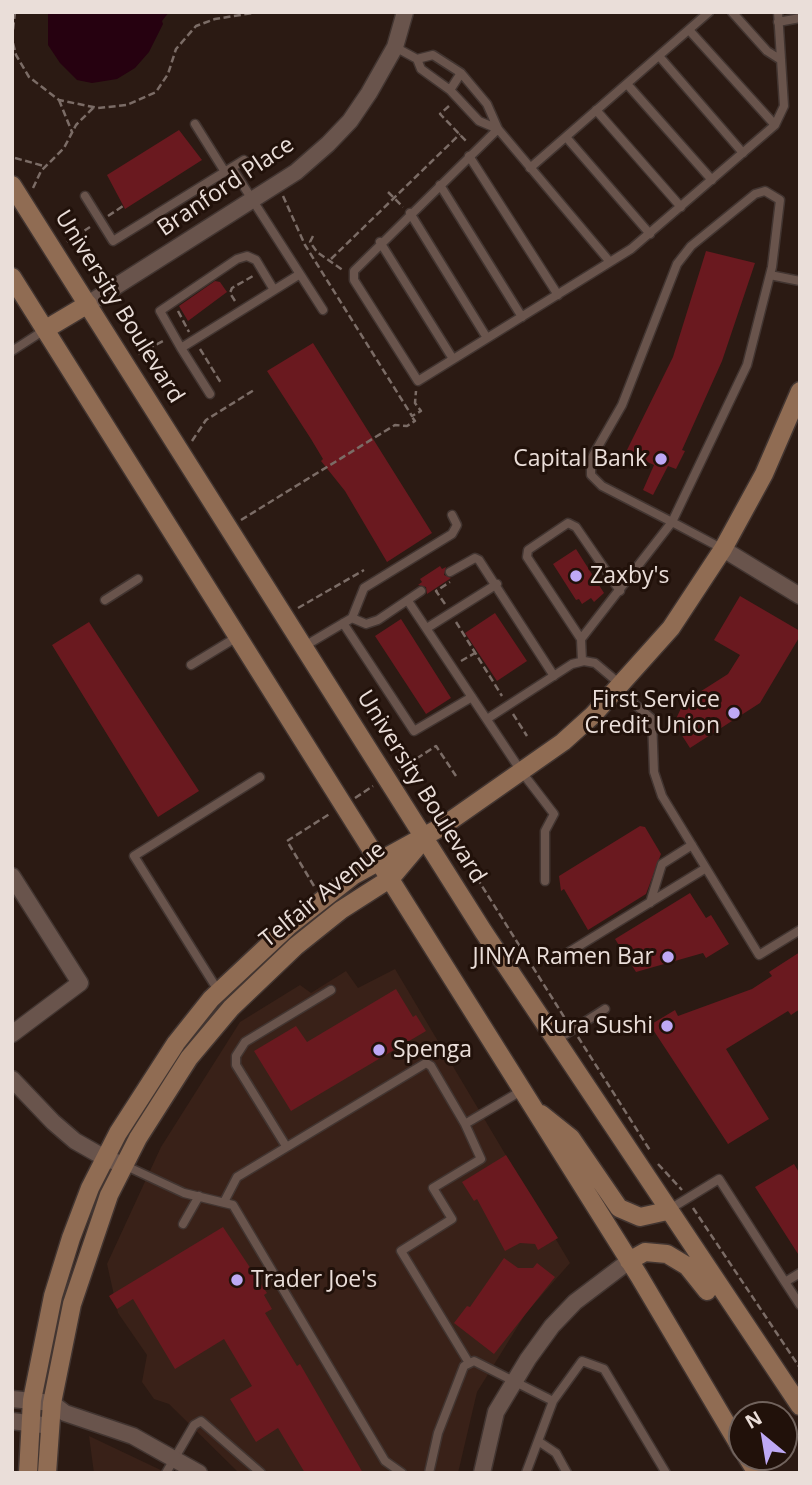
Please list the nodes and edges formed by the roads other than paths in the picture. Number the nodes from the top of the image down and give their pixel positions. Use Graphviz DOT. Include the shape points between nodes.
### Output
graph roads {
  1 [pos="405,12"];
  2 [pos="709,12"];
  3 [pos="732,12"];
  4 [pos="778,12"];
  5 [pos="800,19"];
  6 [pos="778,22"];
  7 [pos="689,30"];
  8 [pos="395,47"];
  9 [pos="659,56"];
  10 [pos="417,59"];
  11 [pos="780,60"];
  12 [pos="461,73"];
  13 [pos="627,84"];
  14 [pos="450,90"];
  15 [pos="596,110"];
  16 [pos="195,124"];
  17 [pos="775,125"];
  18 [pos="498,129"];
  19 [pos="566,137"];
  20 [pos="472,153"];
  21 [pos="743,153"];
  22 [pos="244,160"];
  23 [pos="530,168"];
  24 [pos="229,170"];
  25 [pos="712,180"];
  26 [pos="12,185"];
  27 [pos="440,185"];
  28 [pos="85,196"];
  29 [pos="253,201"];
  30 [pos="681,207"];
  31 [pos="410,213"];
  32 [pos="650,234"];
  33 [pos="380,242"];
  34 [pos="610,262"];
  35 [pos="300,274"];
  36 [pos="770,275"];
  37 [pos="12,277"];
  38 [pos="800,281"];
  39 [pos="274,290"];
  40 [pos="558,295"];
  41 [pos="88,304"];
  42 [pos="323,310"];
  43 [pos="522,317"];
  44 [pos="46,329"];
  45 [pos="487,338"];
  46 [pos="181,348"];
  47 [pos="12,351"];
  48 [pos="453,359"];
  49 [pos="800,391"];
  50 [pos="210,394"];
  51 [pos="452,515"];
  52 [pos="671,522"];
  53 [pos="723,549"];
  54 [pos="452,571"];
  55 [pos="138,579"];
  56 [pos="497,584"];
  57 [pos="421,591"];
  58 [pos="620,591"];
  59 [pos="800,596"];
  60 [pos="105,600"];
  61 [pos="408,601"];
  62 [pos="352,618"];
  63 [pos="343,623"];
  64 [pos="427,628"];
  65 [pos="237,637"];
  66 [pos="581,639"];
  67 [pos="303,647"];
  68 [pos="582,661"];
  69 [pos="191,665"];
  70 [pos="554,676"];
  71 [pos="619,687"];
  72 [pos="472,697"];
  73 [pos="487,719"];
  74 [pos="521,771"];
  75 [pos="260,777"];
  76 [pos="425,838"];
  77 [pos="692,845"];
  78 [pos="380,862"];
  79 [pos="706,868"];
  80 [pos="12,876"];
  81 [pos="391,878"];
  82 [pos="545,881"];
  83 [pos="650,903"];
  84 [pos="800,930"];
  85 [pos="569,952"];
  86 [pos="331,990"];
  87 [pos="219,992"];
  88 [pos="605,1009"];
  89 [pos="12,1034"];
  90 [pos="555,1041"];
  91 [pos="12,1079"];
  92 [pos="526,1098"];
  93 [pos="466,1124"];
  94 [pos="286,1146"];
  95 [pos="105,1158"];
  96 [pos="124,1165"];
  97 [pos="199,1196"];
  98 [pos="224,1202"];
  99 [pos="667,1211"];
  100 [pos="183,1224"];
  101 [pos="629,1261"];
  102 [pos="800,1273"];
  103 [pos="785,1282"];
  104 [pos="800,1305"];
  105 [pos="765,1355"];
  106 [pos="469,1363"];
  107 [pos="514,1381"];
  108 [pos="12,1399"];
  109 [pos="32,1400"];
  110 [pos="553,1401"];
  111 [pos="52,1403"];
  112 [pos="800,1406"];
  113 [pos="21,1422"];
  114 [pos="50,1426"];
  115 [pos="728,1427"];
  116 [pos="538,1441"];
  117 [pos="176,1458"];
  118 [pos="28,1473"];
  119 [pos="47,1473"];
  120 [pos="166,1473"];
  121 [pos="199,1473"];
  122 [pos="261,1473"];
  123 [pos="402,1473"];
  124 [pos="429,1473"];
  125 [pos="482,1473"];
  126 [pos="527,1473"];
  127 [pos="567,1473"];
  128 [pos="666,1473"];
  1 -- 8 [label="street, Branford Place"];
  2 -- 7 [label="lane"];
  3 -- 11 [label="lane"];
  4 -- 6 [label="lane"];
  5 -- 6 [label="lane"];
  6 -- 11 [label="lane"];
  7 -- 9 [label="lane"];
  7 -- 17 [label="lane"];
  8 -- 10 [label="lane"];
  8 -- 29 [label="street, Branford Place" via="350,121 296,172"];
  9 -- 13 [label="lane"];
  9 -- 21 [label="lane"];
  10 -- 12 [label="lane" via="433,55"];
  10 -- 14 [label="lane" via="429,77"];
  11 -- 17 [label="lane" via="783,106"];
  12 -- 14 [label="lane"];
  12 -- 18 [label="lane" via="486,104"];
  13 -- 15 [label="lane"];
  13 -- 25 [label="lane"];
  14 -- 18 [label="lane" via="479,121"];
  15 -- 19 [label="lane"];
  15 -- 30 [label="lane"];
  16 -- 24 [label="lane"];
  17 -- 21 [label="lane"];
  18 -- 20 [label="lane"];
  18 -- 23 [label="lane"];
  19 -- 23 [label="lane"];
  19 -- 32 [label="lane"];
  20 -- 27 [label="lane"];
  20 -- 40 [label="lane"];
  21 -- 25 [label="lane"];
  22 -- 24 [label="lane"];
  23 -- 34 [label="lane"];
  24 -- 28 [label="lane" via="113,241"];
  24 -- 29 [label="lane"];
  25 -- 30 [label="lane"];
  26 -- 41 [label="main road, University Boulevard"];
  27 -- 31 [label="lane"];
  27 -- 43 [label="lane"];
  29 -- 35 [label="lane"];
  29 -- 41 [label="street, Branford Place"];
  30 -- 32 [label="lane"];
  31 -- 33 [label="lane"];
  31 -- 45 [label="lane"];
  32 -- 34 [label="lane"];
  33 -- 48 [label="lane"];
  33 -- 48 [label="lane" via="359,262 354,275 418,381"];
  34 -- 40 [label="lane"];
  35 -- 39 [label="lane"];
  35 -- 42 [label="lane"];
  36 -- 38 [label="lane"];
  36 -- 52 [label="lane" via="747,365"];
  36 -- 52 [label="lane" via="780,201 765,191 755,194 691,246 677,264 622,405 591,459 592,475 602,486"];
  37 -- 44 [label="main road"];
  39 -- 46 [label="lane"];
  39 -- 46 [label="lane" via="252,257 237,259 162,306 163,320"];
  40 -- 43 [label="lane"];
  41 -- 44 [label="main road"];
  41 -- 67 [label="main road, University Boulevard"];
  43 -- 45 [label="lane"];
  44 -- 47 [label="lane"];
  44 -- 65 [label="main road"];
  45 -- 48 [label="lane"];
  46 -- 50 [label="lane"];
  49 -- 53 [label="main road" via="764,474"];
  51 -- 62 [label="lane" via="457,525 452,534 364,588"];
  52 -- 53 [label="lane"];
  52 -- 58 [label="lane"];
  53 -- 59 [label="street"];
  53 -- 71 [label="main road" via="671,628"];
  54 -- 56 [label="lane" via="475,558"];
  55 -- 60 [label="lane"];
  56 -- 64 [label="lane"];
  56 -- 70 [label="lane"];
  57 -- 61 [label="lane"];
  58 -- 66 [label="lane"];
  58 -- 66 [label="lane" via="576,527 568,523 527,550 527,557"];
  61 -- 62 [label="lane" via="366,624"];
  61 -- 64 [label="lane"];
  62 -- 63 [label="lane"];
  63 -- 67 [label="lane"];
  63 -- 72 [label="lane" via="414,732"];
  64 -- 72 [label="lane"];
  65 -- 69 [label="lane"];
  65 -- 78 [label="main road"];
  66 -- 68 [label="lane"];
  67 -- 76 [label="main road, University Boulevard"];
  68 -- 70 [label="lane"];
  68 -- 71 [label="lane" via="595,663"];
  70 -- 73 [label="lane"];
  71 -- 74 [label="main road" via="563,742"];
  71 -- 77 [label="lane" via="652,719 654,772 662,796"];
  72 -- 73 [label="lane"];
  73 -- 74 [label="lane"];
  74 -- 76 [label="main road"];
  74 -- 82 [label="lane" via="554,814 545,831"];
  75 -- 87 [label="lane" via="134,856"];
  76 -- 78 [label="main road, Telfair Avenue"];
  76 -- 81 [label="main road, Telfair Avenue"];
  76 -- 90 [label="main road, University Boulevard"];
  77 -- 79 [label="lane"];
  77 -- 83 [label="lane" via="662,864"];
  78 -- 81 [label="main road"];
  78 -- 87 [label="main road, Telfair Avenue" via="354,875 289,926"];
  79 -- 83 [label="lane"];
  79 -- 84 [label="lane" via="759,955"];
  80 -- 89 [label="street" via="80,983"];
  81 -- 92 [label="main road"];
  81 -- 96 [label="main road, Telfair Avenue" via="296,946 232,1008 189,1058"];
  83 -- 85 [label="lane"];
  86 -- 94 [label="lane" via="245,1042 236,1056 236,1065"];
  87 -- 95 [label="main road, Telfair Avenue" via="145,1088"];
  88 -- 90 [label="lane"];
  90 -- 99 [label="main road, University Boulevard"];
  91 -- 95 [label="street" via="52,1122"];
  92 -- 93 [label="lane"];
  92 -- 99 [label="main road" via="571,1138 619,1208 640,1217"];
  92 -- 101 [label="main road"];
  93 -- 94 [label="lane" via="426,1063"];
  93 -- 106 [label="lane" via="481,1158 433,1188 452,1219 401,1251"];
  94 -- 98 [label="lane" via="237,1177"];
  95 -- 96 [label="street"];
  95 -- 109 [label="main road, Telfair Avenue" via="85,1200 53,1296"];
  96 -- 97 [label="lane"];
  96 -- 111 [label="main road, Telfair Avenue" via="89,1246"];
  97 -- 98 [label="lane"];
  97 -- 100 [label="lane"];
  98 -- 123 [label="lane" via="233,1205 385,1461"];
  99 -- 103 [label="lane" via="719,1179"];
  99 -- 105 [label="main road, University Boulevard"];
  101 -- 105 [label="main road" via="652,1251 681,1261 739,1337"];
  101 -- 107 [label="street" via="563,1313"];
  101 -- 115 [label="main road"];
  102 -- 103 [label="lane"];
  103 -- 104 [label="lane"];
  105 -- 112 [label="main road, University Boulevard"];
  106 -- 107 [label="lane" via="474,1361"];
  106 -- 124 [label="lane" via="438,1433"];
  107 -- 110 [label="lane"];
  107 -- 125 [label="street" via="496,1412"];
  108 -- 109 [label="street"];
  109 -- 111 [label="street"];
  109 -- 113 [label="main road, Telfair Avenue"];
  110 -- 116 [label="lane"];
  110 -- 128 [label="lane" via="582,1361 604,1368"];
  111 -- 114 [label="main road, Telfair Avenue"];
  111 -- 117 [label="street" via="65,1413 133,1436"];
  113 -- 114 [label="street"];
  113 -- 118 [label="main road, Telfair Avenue"];
  114 -- 119 [label="main road, Telfair Avenue"];
  116 -- 126 [label="lane"];
  116 -- 127 [label="lane" via="556,1453"];
  117 -- 120 [label="lane"];
  117 -- 121 [label="street"];
  117 -- 122 [label="lane" via="194,1425 201,1421"];
}
